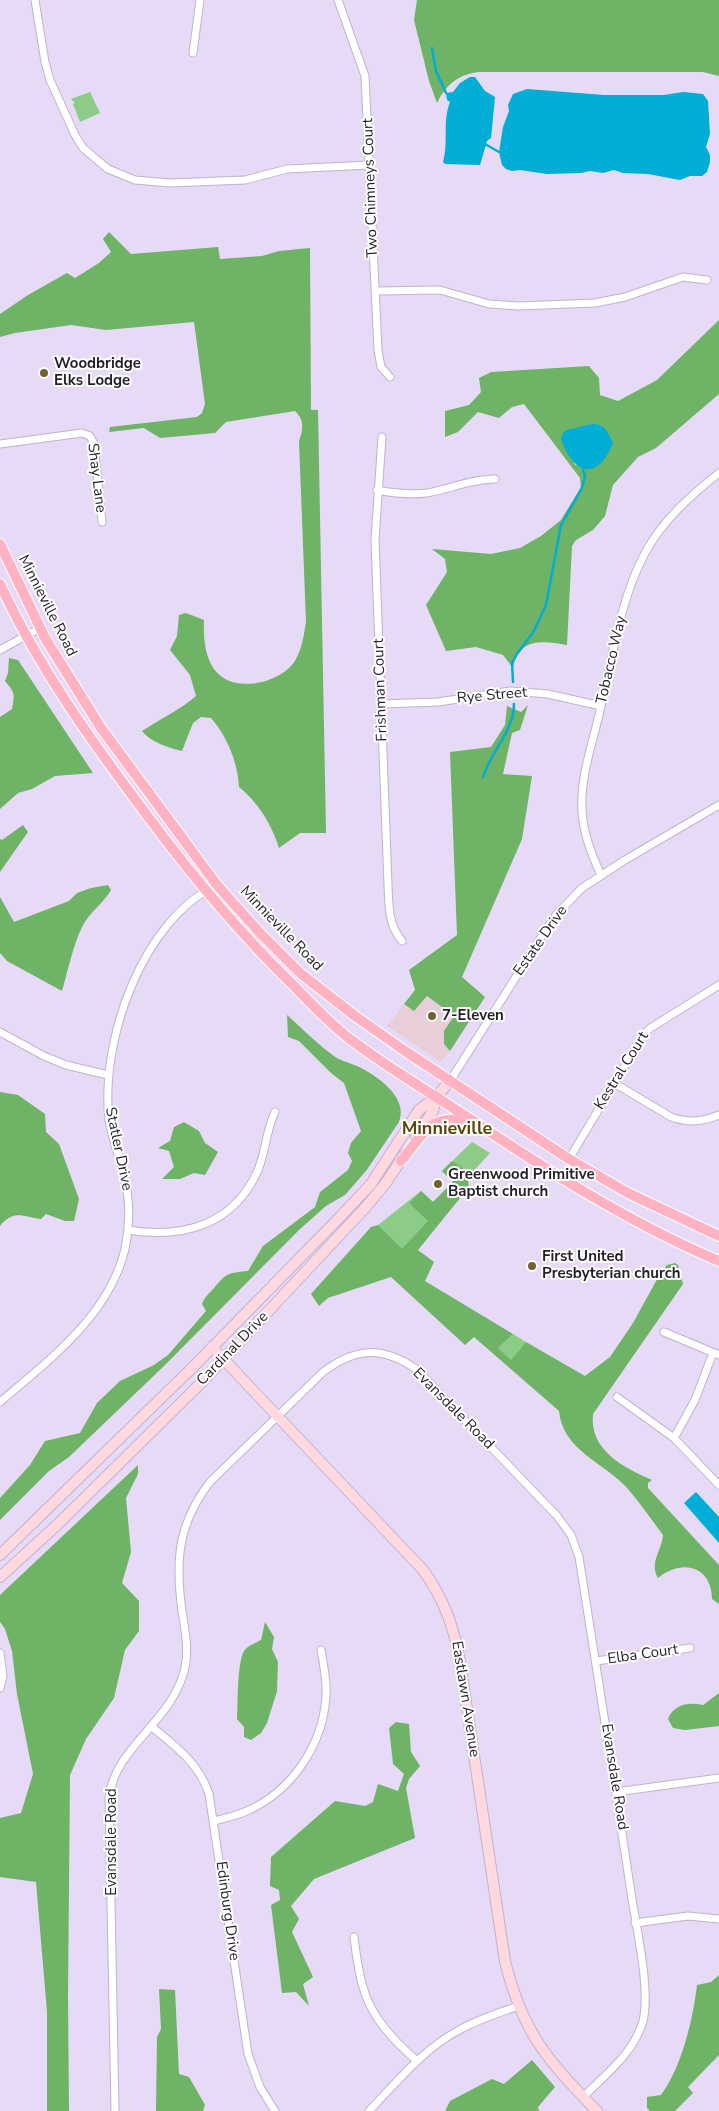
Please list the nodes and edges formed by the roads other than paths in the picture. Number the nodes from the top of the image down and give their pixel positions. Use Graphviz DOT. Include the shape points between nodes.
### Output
graph roads {
  1 [pos="35,0"];
  2 [pos="200,0"];
  3 [pos="338,0"];
  4 [pos="193,53"];
  5 [pos="369,165"];
  6 [pos="707,280"];
  7 [pos="375,291"];
  8 [pos="390,377"];
  9 [pos="382,437"];
  10 [pos="0,444"];
  11 [pos="719,473"];
  12 [pos="495,479"];
  13 [pos="377,490"];
  14 [pos="102,522"];
  15 [pos="0,544"];
  16 [pos="0,584"];
  17 [pos="40,628"];
  18 [pos="25,636"];
  19 [pos="0,650"];
  20 [pos="382,704"];
  21 [pos="602,706"];
  22 [pos="719,805"];
  23 [pos="601,875"];
  24 [pos="217,885"];
  25 [pos="205,890"];
  26 [pos="402,941"];
  27 [pos="719,985"];
  28 [pos="0,1032"];
  29 [pos="108,1075"];
  30 [pos="450,1081"];
  31 [pos="614,1083"];
  32 [pos="436,1096"];
  33 [pos="275,1112"];
  34 [pos="719,1115"];
  35 [pos="489,1132"];
  36 [pos="568,1159"];
  37 [pos="401,1161"];
  38 [pos="128,1230"];
  39 [pos="719,1236"];
  40 [pos="719,1261"];
  41 [pos="664,1332"];
  42 [pos="212,1347"];
  43 [pos="716,1354"];
  44 [pos="223,1359"];
  45 [pos="617,1397"];
  46 [pos="0,1402"];
  47 [pos="277,1416"];
  48 [pos="674,1438"];
  49 [pos="719,1485"];
  50 [pos="0,1555"];
  51 [pos="0,1577"];
  52 [pos="690,1648"];
  53 [pos="321,1650"];
  54 [pos="0,1653"];
  55 [pos="596,1662"];
  56 [pos="0,1688"];
  57 [pos="152,1727"];
  58 [pos="719,1778"];
  59 [pos="616,1792"];
  60 [pos="214,1821"];
  61 [pos="719,1919"];
  62 [pos="635,1923"];
  63 [pos="354,1937"];
  64 [pos="518,2006"];
  65 [pos="417,2062"];
  66 [pos="583,2097"];
  67 [pos="116,2111"];
  68 [pos="275,2111"];
  69 [pos="369,2111"];
  70 [pos="597,2111"];
  1 -- 5 [label="street" via="45,62 74,135 94,159 114,172 135,180 170,183 245,180 287,169"];
  2 -- 4 [label="street"];
  3 -- 5 [label="street, Two Chimneys Court" via="365,76"];
  5 -- 7 [label="street, Two Chimneys Court"];
  6 -- 7 [label="street" via="683,277 625,297 595,303 518,306 489,304 440,290"];
  7 -- 8 [label="street, Two Chimneys Court" via="379,362"];
  9 -- 13 [label="street, Frishman Court"];
  10 -- 14 [label="street, Shay Lane" via="82,433 90,436 94,444"];
  11 -- 21 [label="street, Tobacco Way" via="672,515 645,553 618,628"];
  12 -- 13 [label="street" via="474,480 426,493"];
  13 -- 20 [label="street, Frishman Court" via="375,540"];
  15 -- 17 [label="main road, Minnieville Road"];
  16 -- 18 [label="main road, Minnieville Road"];
  17 -- 18 [label="street"];
  17 -- 24 [label="main road, Minnieville Road" via="101,728"];
  18 -- 19 [label="street"];
  18 -- 25 [label="main road, Minnieville Road" via="89,738"];
  20 -- 21 [label="street, Rye Street" via="438,702 510,691 548,694"];
  20 -- 26 [label="street, Frishman Court" via="390,910 393,928"];
  21 -- 23 [label="street, Tobacco Way" via="584,777 582,809 587,840"];
  22 -- 23 [label="street, Estate Drive"];
  23 -- 30 [label="street, Estate Drive" via="556,915"];
  24 -- 25 [label="street, Statler Drive"];
  24 -- 30 [label="main road, Minnieville Road" via="300,973"];
  25 -- 29 [label="street, Statler Drive" via="167,926 139,969 112,1048"];
  25 -- 32 [label="main road, Minnieville Road" via="252,944 329,1020 347,1036"];
  27 -- 31 [label="street, Kestral Court" via="649,1029"];
  28 -- 29 [label="street" via="66,1065"];
  29 -- 38 [label="street, Statler Drive" via="110,1122 127,1191"];
  30 -- 32 [label="main road, Cardinal Drive"];
  30 -- 36 [label="main road, Minnieville Road"];
  31 -- 34 [label="street" via="680,1120 698,1122"];
  31 -- 36 [label="street, Kestral Court"];
  32 -- 35 [label="main road, Minnieville Road"];
  32 -- 37 [label="main road, Cardinal Drive" via="433,1111"];
  32 -- 42 [label="main road, Cardinal Drive" via="419,1110 371,1184"];
  33 -- 38 [label="street" via="252,1182 222,1215 193,1230 148,1234"];
  35 -- 37 [label="main road" via="456,1119 443,1120 428,1129"];
  35 -- 40 [label="main road, Minnieville Road" via="626,1214"];
  36 -- 39 [label="main road, Minnieville Road"];
  37 -- 44 [label="main road, Cardinal Drive" via="352,1223"];
  38 -- 46 [label="street, Statler Drive" via="115,1276 91,1316 55,1356"];
  41 -- 43 [label="street"];
  42 -- 44 [label="main road, Eastlawn Avenue"];
  42 -- 50 [label="main road, Cardinal Drive"];
  43 -- 48 [label="street"];
  44 -- 47 [label="main road, Eastlawn Avenue"];
  44 -- 51 [label="main road, Cardinal Drive" via="57,1525"];
  45 -- 48 [label="street"];
  47 -- 55 [label="street, Evansdale Road" via="326,1370 350,1357 377,1352 404,1361 416,1369 557,1516 571,1535 579,1557"];
  47 -- 57 [label="street, Evansdale Road" via="210,1482 190,1513 178,1557 178,1584 186,1639 185,1666 170,1704"];
  47 -- 64 [label="main road, Eastlawn Avenue" via="423,1570 446,1607 460,1662 505,1961"];
  48 -- 49 [label="street"];
  52 -- 55 [label="street, Elba Court"];
  53 -- 60 [label="street" via="326,1679 325,1710 317,1738 306,1759 291,1779 268,1799 248,1810"];
  54 -- 56 [label="street" via="3,1676"];
  55 -- 59 [label="street, Evansdale Road"];
  57 -- 60 [label="street, Edinburg Drive" via="200,1771"];
  57 -- 67 [label="street, Evansdale Road" via="120,1765 112,1780 109,1797"];
  58 -- 59 [label="street"];
  59 -- 62 [label="street, Evansdale Road"];
  60 -- 68 [label="street, Edinburg Drive" via="248,2054 260,2088"];
  61 -- 62 [label="street" via="688,1916"];
  62 -- 66 [label="street, Evansdale Road" via="646,1992 642,2022 626,2053"];
  63 -- 65 [label="street" via="361,1979 370,2005 389,2034"];
  64 -- 65 [label="street" via="460,2029"];
  64 -- 66 [label="main road, Eastlawn Avenue" via="548,2059"];
  65 -- 69 [label="street"];
  66 -- 70 [label="main road, Eastlawn Avenue"];
}
